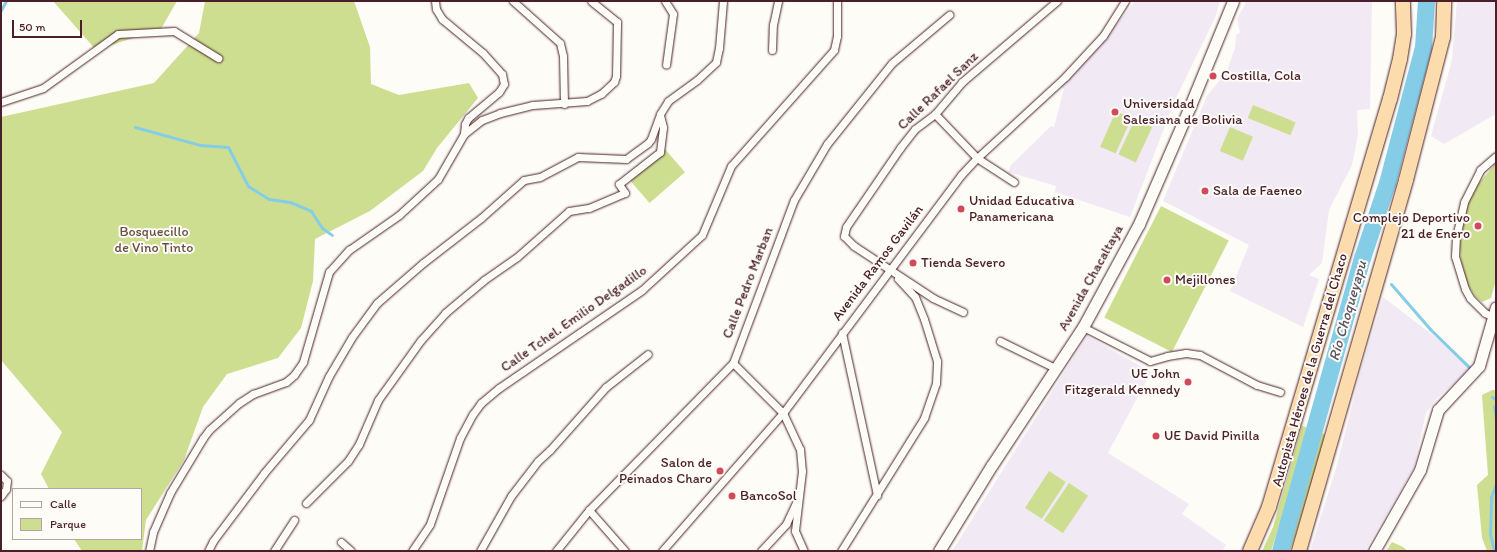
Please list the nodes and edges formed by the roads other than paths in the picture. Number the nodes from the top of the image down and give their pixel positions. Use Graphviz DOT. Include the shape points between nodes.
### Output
graph roads {
  1 [pos="435,1"];
  2 [pos="513,1"];
  3 [pos="591,1"];
  4 [pos="665,1"];
  5 [pos="723,1"];
  6 [pos="778,1"];
  7 [pos="837,1"];
  8 [pos="1057,1"];
  9 [pos="1125,1"];
  10 [pos="1233,1"];
  11 [pos="1403,1"];
  12 [pos="1444,1"];
  13 [pos="949,15"];
  14 [pos="772,50"];
  15 [pos="218,58"];
  16 [pos="666,65"];
  17 [pos="1,102"];
  18 [pos="564,104"];
  19 [pos="660,114"];
  20 [pos="935,114"];
  21 [pos="464,134"];
  22 [pos="1496,156"];
  23 [pos="977,158"];
  24 [pos="1014,182"];
  25 [pos="889,270"];
  26 [pos="1495,310"];
  27 [pos="963,312"];
  28 [pos="1083,327"];
  29 [pos="842,333"];
  30 [pos="1000,341"];
  31 [pos="648,354"];
  32 [pos="733,363"];
  33 [pos="1055,368"];
  34 [pos="1280,392"];
  35 [pos="783,413"];
  36 [pos="1,475"];
  37 [pos="877,495"];
  38 [pos="1,496"];
  39 [pos="798,498"];
  40 [pos="306,503"];
  41 [pos="589,510"];
  42 [pos="294,520"];
  43 [pos="341,542"];
  44 [pos="149,551"];
  45 [pos="208,551"];
  46 [pos="274,551"];
  47 [pos="351,551"];
  48 [pos="412,551"];
  49 [pos="480,551"];
  50 [pos="556,551"];
  51 [pos="626,551"];
  52 [pos="662,551"];
  53 [pos="761,551"];
  54 [pos="804,551"];
  55 [pos="841,551"];
  56 [pos="939,551"];
  57 [pos="1250,551"];
  58 [pos="1299,551"];
  59 [pos="1374,551"];
  1 -- 21 [label="street" via="442,19 483,53 502,74 504,84 499,92 468,118"];
  2 -- 18 [label="street" via="560,43 563,56"];
  3 -- 18 [label="street" via="617,22 616,76 614,82 595,97 587,101"];
  4 -- 16 [label="street" via="673,14"];
  5 -- 19 [label="street" via="716,62 697,80 671,97"];
  6 -- 14 [label="street" via="773,25"];
  7 -- 48 [label="street, Calle Tchel. Emilio Delgadillo" via="837,36 834,50 731,166 702,235 642,290 481,403 460,438 430,524"];
  8 -- 20 [label="street, Calle Rafael Sanz" via="962,82"];
  9 -- 23 [label="street, Avenida Ramos Gavilán" via="1103,36 1065,77"];
  10 -- 28 [label="street, Avenida Chacaltaya" via="1188,113 1142,217"];
  11 -- 57 [label="highway, Autopista Héroes de la Guerra del Chaco" via="1404,34 1390,99 1269,507"];
  12 -- 58 [label="highway" via="1443,37 1412,157"];
  13 -- 32 [label="street, Calle Pedro Marban" via="892,63 827,144 794,200"];
  15 -- 17 [label="street" via="174,30 118,34 43,88"];
  18 -- 21 [label="street" via="533,106 500,113 482,120"];
  19 -- 40 [label="street" via="663,127 660,152 619,184 625,193 589,208 569,211 445,313 421,340 378,400 359,444 348,461"];
  19 -- 45 [label="street" via="651,140 626,159 578,157 540,178 524,180 377,303 352,337 329,376 309,420 264,473"];
  20 -- 23 [label="street"];
  20 -- 25 [label="street, Calle Rafael Sanz" via="915,129 900,148 849,221 844,236"];
  21 -- 44 [label="street" via="438,179 399,215 349,250 329,272 303,362 294,375 286,382 254,394 240,403 209,430 170,493 152,532"];
  22 -- 26 [label="street" via="1480,170 1464,202 1456,237 1455,256 1470,298 1481,310"];
  23 -- 24 [label="street"];
  23 -- 25 [label="street, Avenida Ramos Gavilán" via="961,175"];
  25 -- 27 [label="street" via="933,298"];
  25 -- 29 [label="street, Avenida Ramos Gavilán"];
  25 -- 37 [label="street" via="915,297 937,361 936,383 924,418"];
  26 -- 59 [label="street" via="1479,366 1438,410 1420,470"];
  28 -- 33 [label="street, Avenida Chacaltaya"];
  28 -- 34 [label="street" via="1150,361 1186,353 1200,355 1257,385"];
  29 -- 35 [label="street, Avenida Ramos Gavilán"];
  29 -- 37 [label="street"];
  30 -- 33 [label="street"];
  31 -- 49 [label="street" via="606,387 538,461 510,496"];
  32 -- 35 [label="street"];
  32 -- 41 [label="street, Calle Pedro Marban"];
  33 -- 56 [label="street, Avenida Chacaltaya"];
  35 -- 39 [label="street" via="800,449 802,471"];
  35 -- 52 [label="street, Avenida Ramos Gavilán"];
  36 -- 38 [label="street" via="7,481 6,489"];
  37 -- 55 [label="street"];
  39 -- 53 [label="street" via="786,524"];
  39 -- 54 [label="street" via="795,532"];
  41 -- 50 [label="street, Calle Pedro Marban"];
  41 -- 51 [label="street"];
  42 -- 46 [label="street"];
  43 -- 47 [label="street"];
}
